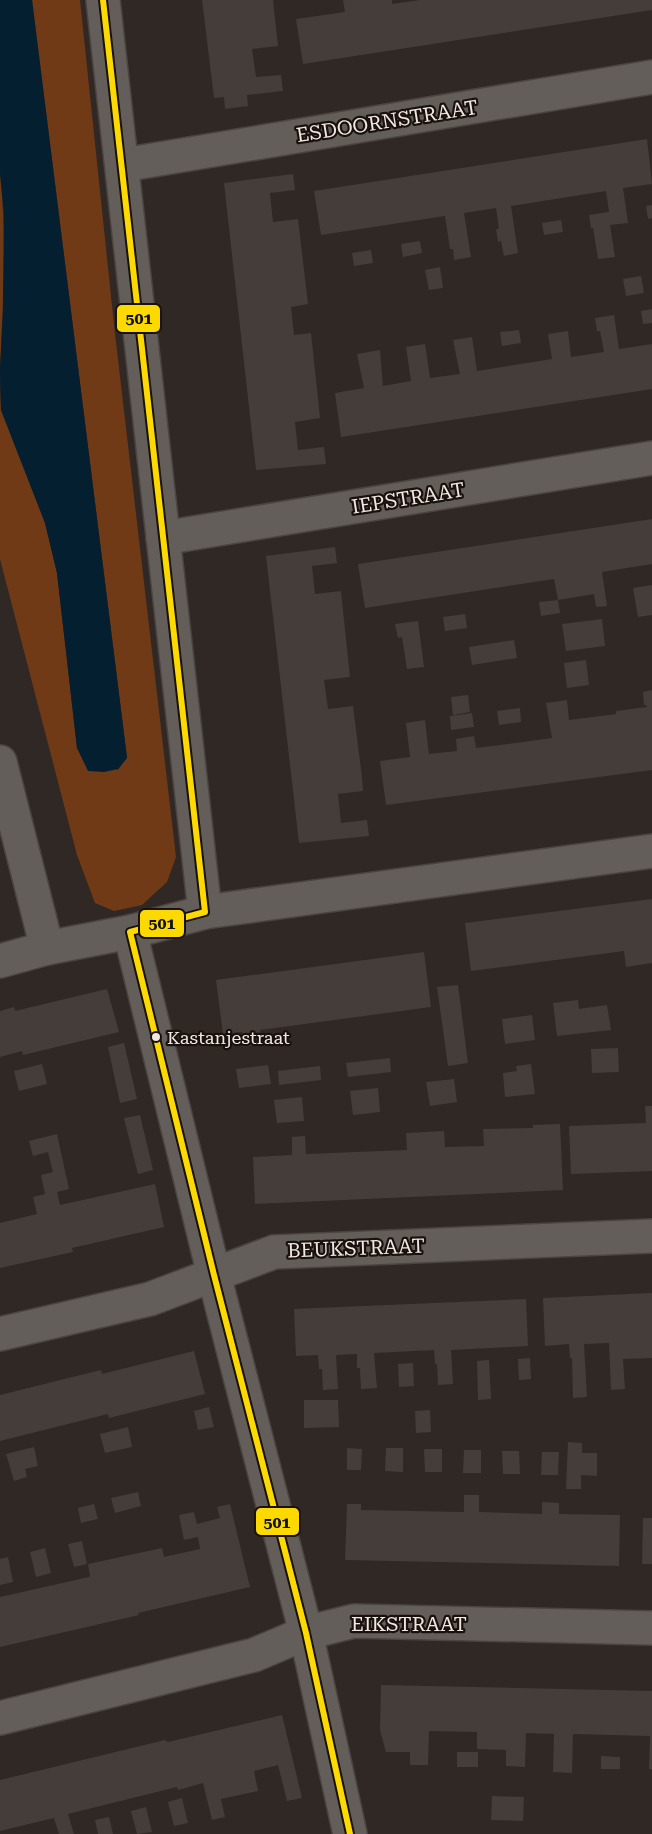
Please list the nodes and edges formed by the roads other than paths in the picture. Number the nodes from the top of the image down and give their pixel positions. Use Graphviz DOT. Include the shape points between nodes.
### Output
graph roads {
  1 [pos="103,0"];
  2 [pos="652,77"];
  3 [pos="123,165"];
  4 [pos="652,458"];
  5 [pos="163,538"];
  6 [pos="0,762"];
  7 [pos="652,851"];
  8 [pos="205,912"];
  9 [pos="130,932"];
  10 [pos="47,948"];
  11 [pos="0,961"];
  12 [pos="652,1236"];
  13 [pos="214,1275"];
  14 [pos="0,1334"];
  15 [pos="652,1628"];
  16 [pos="306,1633"];
  17 [pos="0,1718"];
  18 [pos="350,1834"];
  1 -- 3 [label="street"];
  2 -- 3 [label="street, ESDOORNSTRAAT"];
  3 -- 5 [label="street"];
  4 -- 5 [label="street, IEPSTRAAT"];
  5 -- 8 [label="street"];
  6 -- 10 [label="street"];
  7 -- 8 [label="street"];
  8 -- 9 [label="street"];
  9 -- 10 [label="street"];
  9 -- 13 [label="street"];
  10 -- 11 [label="street"];
  12 -- 13 [label="street, BEUKSTRAAT" via="274,1252"];
  13 -- 14 [label="street, BEUKSTRAAT" via="150,1299"];
  13 -- 16 [label="street"];
  15 -- 16 [label="street, EIKSTRAAT" via="354,1621"];
  16 -- 17 [label="street, EIKSTRAAT" via="254,1655"];
  16 -- 18 [label="street"];
}
